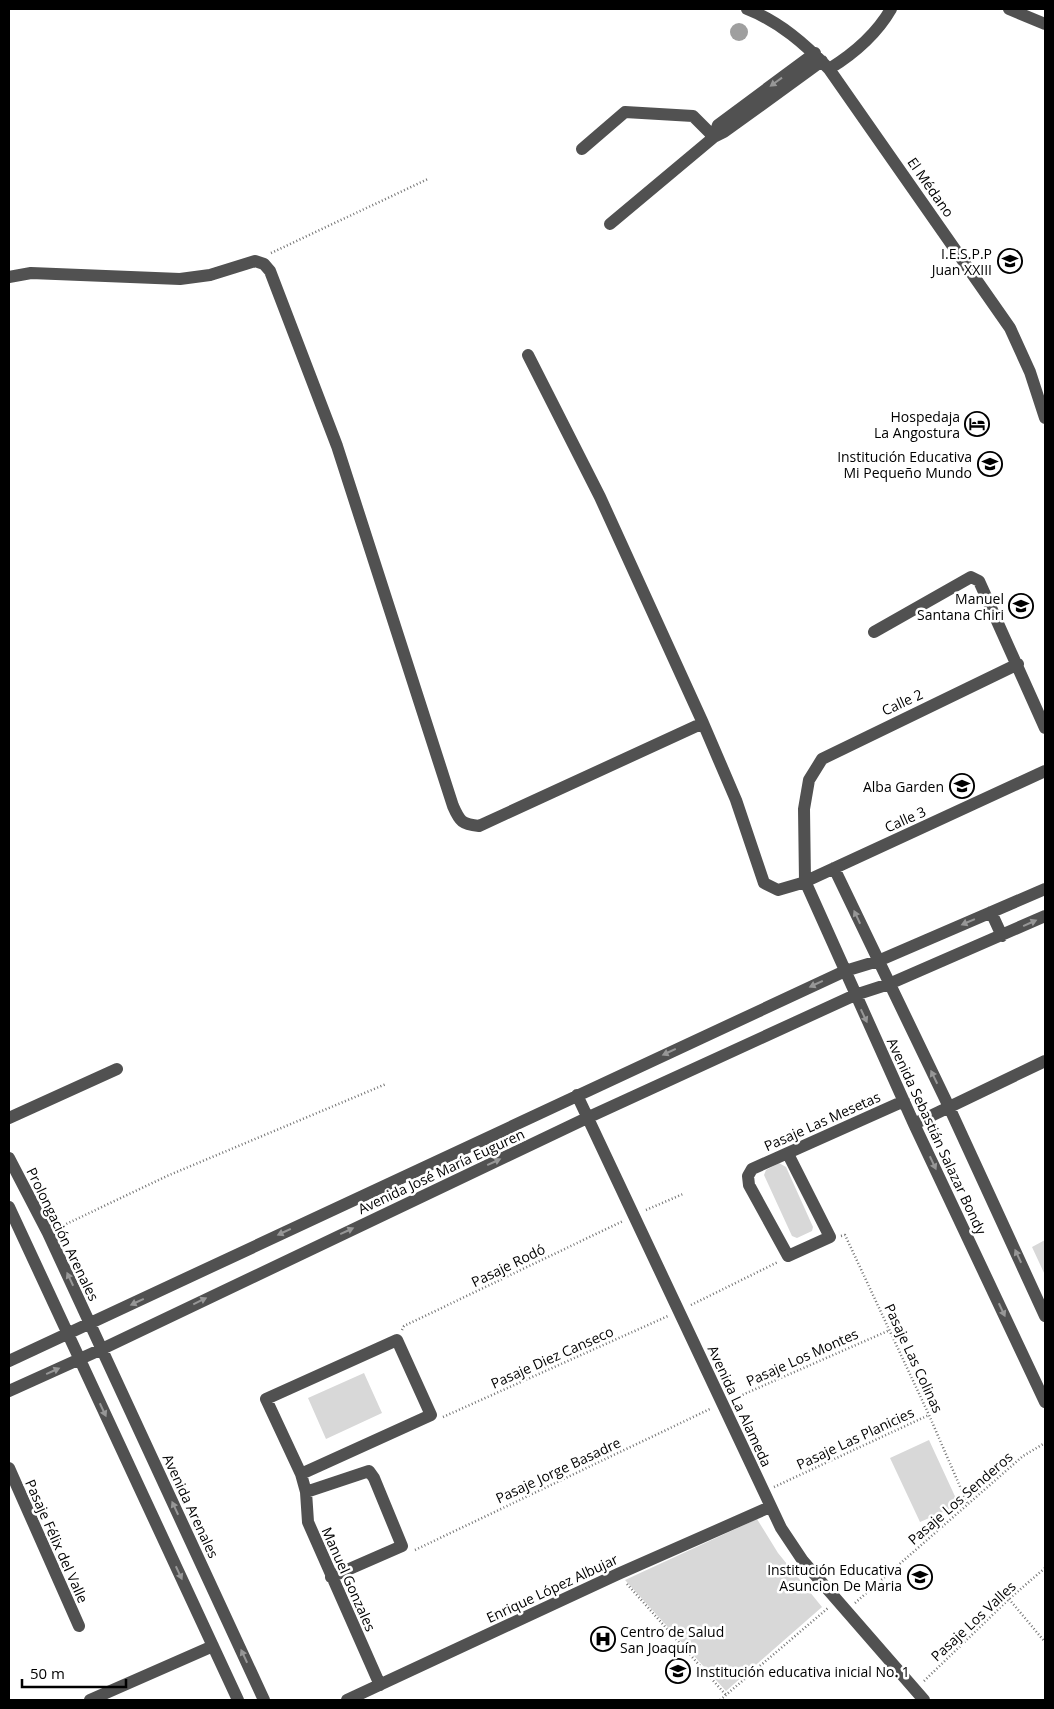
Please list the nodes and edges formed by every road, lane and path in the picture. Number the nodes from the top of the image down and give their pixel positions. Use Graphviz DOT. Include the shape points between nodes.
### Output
graph roads {
  1 [pos="748,9"];
  2 [pos="891,9"];
  3 [pos="1009,9"];
  4 [pos="1045,24"];
  5 [pos="822,61"];
  6 [pos="714,137"];
  7 [pos="582,149"];
  8 [pos="428,179"];
  9 [pos="610,224"];
  10 [pos="259,262"];
  11 [pos="9,276"];
  12 [pos="528,354"];
  13 [pos="1045,418"];
  14 [pos="874,632"];
  15 [pos="1018,664"];
  16 [pos="703,723"];
  17 [pos="1045,728"];
  18 [pos="1045,771"];
  19 [pos="834,868"];
  20 [pos="805,881"];
  21 [pos="1045,889"];
  22 [pos="991,912"];
  23 [pos="1045,916"];
  24 [pos="1002,936"];
  25 [pos="878,961"];
  26 [pos="845,971"];
  27 [pos="889,984"];
  28 [pos="855,995"];
  29 [pos="1045,1061"];
  30 [pos="117,1070"];
  31 [pos="386,1084"];
  32 [pos="577,1094"];
  33 [pos="904,1101"];
  34 [pos="949,1107"];
  35 [pos="589,1117"];
  36 [pos="9,1118"];
  37 [pos="914,1124"];
  38 [pos="788,1154"];
  39 [pos="9,1158"];
  40 [pos="683,1194"];
  41 [pos="9,1207"];
  42 [pos="635,1215"];
  43 [pos="48,1233"];
  44 [pos="830,1237"];
  45 [pos="788,1256"];
  46 [pos="679,1311"];
  47 [pos="1045,1316"];
  48 [pos="90,1324"];
  49 [pos="890,1330"];
  50 [pos="68,1334"];
  51 [pos="397,1340"];
  52 [pos="102,1349"];
  53 [pos="80,1360"];
  54 [pos="9,1361"];
  55 [pos="9,1391"];
  56 [pos="1045,1402"];
  57 [pos="722,1403"];
  58 [pos="431,1415"];
  59 [pos="929,1415"];
  60 [pos="1045,1443"];
  61 [pos="9,1468"];
  62 [pos="301,1474"];
  63 [pos="306,1492"];
  64 [pos="763,1492"];
  65 [pos="968,1505"];
  66 [pos="770,1507"];
  67 [pos="402,1546"];
  68 [pos="1045,1568"];
  69 [pos="618,1574"];
  70 [pos="331,1577"];
  71 [pos="1009,1599"];
  72 [pos="846,1610"];
  73 [pos="79,1626"];
  74 [pos="1045,1642"];
  75 [pos="213,1646"];
  76 [pos="380,1685"];
  77 [pos="915,1690"];
  78 [pos="726,1695"];
  79 [pos="90,1700"];
  80 [pos="238,1700"];
  81 [pos="264,1700"];
  82 [pos="347,1700"];
  83 [pos="720,1700"];
  84 [pos="924,1700"];
  1 -- 5 [label="street, El Médano" via="783,28"];
  2 -- 5 [label="street" via="853,55"];
  3 -- 4 [label="street"];
  5 -- 6 [label="street"];
  5 -- 13 [label="street, El Médano" via="1010,328 1030,372"];
  6 -- 7 [label="street" via="693,116 625,112"];
  6 -- 9 [label="street"];
  8 -- 10 [label="path" via="274,251"];
  10 -- 11 [label="street" via="180,279 31,273"];
  10 -- 16 [label="street" via="270,271 337,446 457,817 465,824 479,826"];
  12 -- 16 [label="street, Calle 3" via="600,497"];
  14 -- 15 [label="street" via="971,577 979,581"];
  15 -- 17 [label="street"];
  15 -- 20 [label="street, Calle 2" via="830,753 815,766 804,809"];
  16 -- 20 [label="street, Calle 3" via="736,800 764,883 778,890"];
  18 -- 19 [label="street, Calle 3"];
  19 -- 20 [label="street, Calle 3"];
  25 -- 19 [label="street, Avenida Sebastián Salazar Bondy, one-way"];
  20 -- 26 [label="street, Avenida Sebastián Salazar Bondy"];
  21 -- 22 [label="street, Avenida José María Euguren"];
  22 -- 24 [label="street"];
  22 -- 25 [label="street, Avenida José María Euguren, one-way"];
  24 -- 23 [label="street, Avenida José María Euguren, one-way"];
  24 -- 27 [label="street, Avenida José María Euguren"];
  25 -- 26 [label="street, Avenida José María Euguren"];
  25 -- 27 [label="street, Avenida Sebastián Salazar Bondy"];
  26 -- 28 [label="street, Avenida Sebastián Salazar Bondy"];
  26 -- 32 [label="street, Avenida José María Euguren, one-way"];
  27 -- 28 [label="street, Avenida José María Euguren"];
  34 -- 27 [label="street, Avenida Sebastián Salazar Bondy, one-way"];
  28 -- 33 [label="street, Avenida Sebastián Salazar Bondy, one-way"];
  28 -- 35 [label="street, Avenida José María Euguren"];
  29 -- 34 [label="street"];
  30 -- 36 [label="street"];
  31 -- 43 [label="path" via="167,1176"];
  32 -- 35 [label="street, Avenida La Alameda"];
  32 -- 48 [label="street, Avenida José María Euguren, one-way"];
  33 -- 37 [label="street, Avenida Sebastián Salazar Bondy"];
  33 -- 38 [label="street, Pasaje Las Mesetas"];
  34 -- 37 [label="street"];
  47 -- 34 [label="street, Avenida Sebastián Salazar Bondy, one-way"];
  35 -- 42 [label="street, Avenida La Alameda"];
  52 -- 35 [label="street, Avenida José María Euguren, one-way"];
  37 -- 56 [label="street, Avenida Sebastián Salazar Bondy, one-way"];
  38 -- 44 [label="street"];
  38 -- 45 [label="street, Pasaje Las Mesetas" via="752,1169 748,1176 749,1185"];
  39 -- 43 [label="street, Prolongación Arenales"];
  40 -- 42 [label="path"];
  41 -- 50 [label="street"];
  42 -- 46 [label="street, Avenida La Alameda"];
  42 -- 51 [label="path, Pasaje Rodó" via="404,1326"];
  48 -- 43 [label="street, Prolongación Arenales, one-way"];
  44 -- 45 [label="street"];
  44 -- 49 [label="path, Pasaje Las Colinas" via="845,1235"];
  45 -- 46 [label="path, Pasaje Diez Canseco"];
  46 -- 57 [label="street, Avenida La Alameda"];
  46 -- 58 [label="path, Pasaje Diez Canseco" via="444,1417"];
  48 -- 50 [label="street, Avenida José María Euguren"];
  48 -- 52 [label="street, Avenida Arenales"];
  49 -- 57 [label="path, Pasaje Los Montes"];
  49 -- 59 [label="path, Pasaje Las Colinas"];
  50 -- 53 [label="street"];
  50 -- 54 [label="street, Avenida José María Euguren"];
  51 -- 58 [label="street"];
  51 -- 62 [label="street, Manuel Gonzales" via="266,1399"];
  52 -- 53 [label="street, Avenida José María Euguren"];
  81 -- 52 [label="street, Avenida Arenales, one-way"];
  55 -- 53 [label="street, Avenida José María Euguren, one-way"];
  53 -- 75 [label="street, one-way"];
  57 -- 64 [label="street, Avenida La Alameda"];
  57 -- 67 [label="path, Pasaje Jorge Basadre" via="414,1550"];
  58 -- 62 [label="street"];
  59 -- 64 [label="path, Pasaje Las Planicies"];
  59 -- 65 [label="path, Pasaje Las Colinas"];
  60 -- 65 [label="path, Pasaje Los Senderos" via="1023,1456"];
  61 -- 73 [label="street, Pasaje Félix del Valle"];
  62 -- 63 [label="street, Manuel Gonzales"];
  63 -- 67 [label="street" via="369,1471"];
  63 -- 70 [label="street, Manuel Gonzales" via="308,1522"];
  64 -- 66 [label="street, Avenida La Alameda"];
  65 -- 72 [label="path, Pasaje Los Senderos"];
  66 -- 69 [label="street, Enrique López Albujar"];
  66 -- 72 [label="street, Avenida La Alameda" via="803,1561"];
  67 -- 70 [label="street"];
  68 -- 71 [label="path, Pasaje Los Valles"];
  69 -- 76 [label="street, Enrique López Albujar"];
  69 -- 78 [label="path"];
  70 -- 76 [label="street, Manuel Gonzales"];
  71 -- 74 [label="path"];
  71 -- 77 [label="path, Pasaje Los Valles"];
  72 -- 77 [label="street, Avenida La Alameda"];
  72 -- 78 [label="path" via="827,1608"];
  75 -- 79 [label="street"];
  75 -- 80 [label="street"];
  76 -- 82 [label="street, Enrique López Albujar"];
  77 -- 84 [label="street, Avenida La Alameda"];
  78 -- 83 [label="path"];
}
